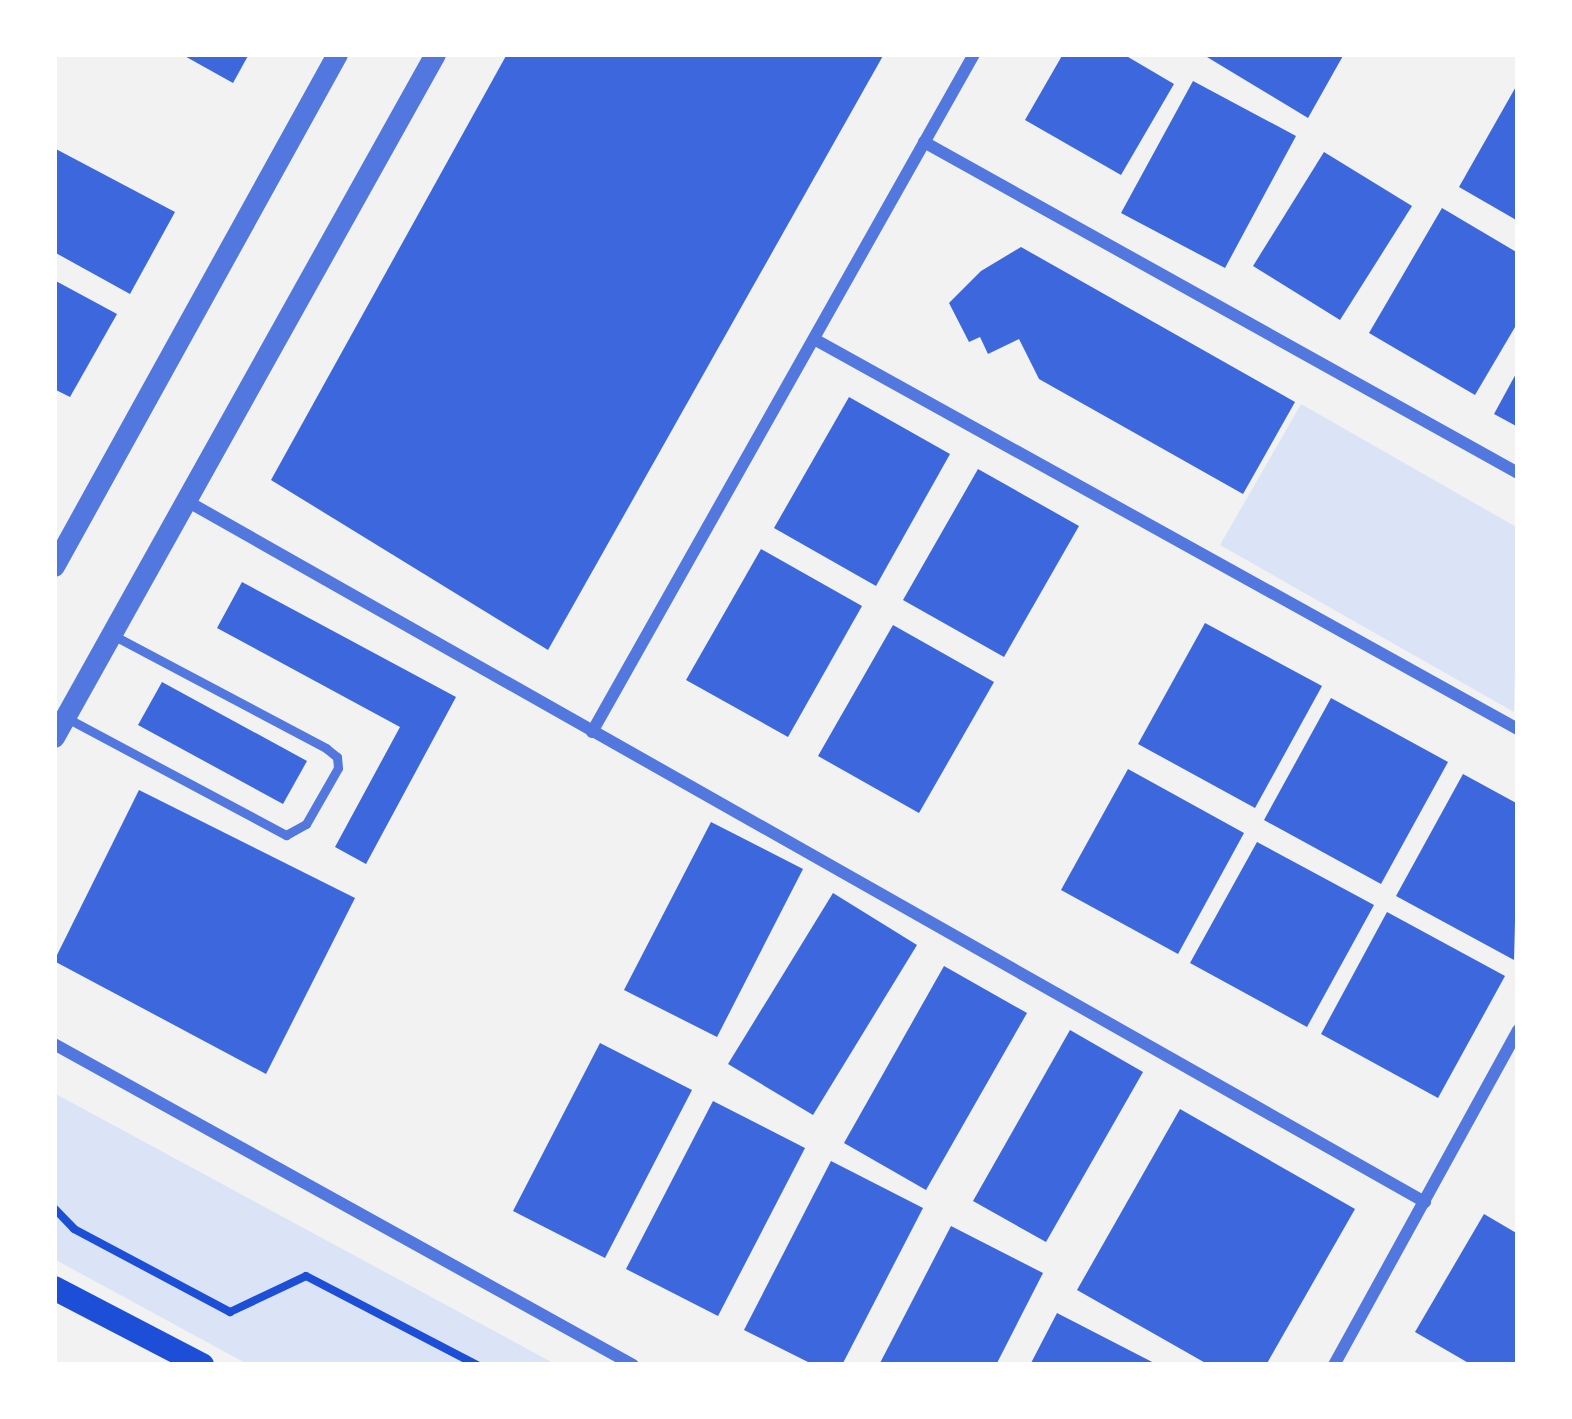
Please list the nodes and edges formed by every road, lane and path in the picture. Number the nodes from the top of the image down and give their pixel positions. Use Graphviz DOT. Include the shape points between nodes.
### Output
graph roads {
  1 [pos="337,54"];
  2 [pos="435,54"];
  3 [pos="974,54"];
  4 [pos="924,142"];
  5 [pos="814,339"];
  6 [pos="1518,473"];
  7 [pos="185,500"];
  8 [pos="54,566"];
  9 [pos="111,634"];
  10 [pos="1518,729"];
  11 [pos="57,730"];
  12 [pos="592,732"];
  13 [pos="1518,1030"];
  14 [pos="54,1044"];
  15 [pos="1425,1202"];
  16 [pos="54,1208"];
  17 [pos="54,1288"];
  18 [pos="202,1365"];
  19 [pos="477,1365"];
  20 [pos="633,1365"];
  21 [pos="1334,1365"];
  1 -- 8 [label="street"];
  2 -- 7 [label="street"];
  3 -- 4 [label="street"];
  4 -- 5 [label="street"];
  4 -- 6 [label="street"];
  5 -- 10 [label="street"];
  5 -- 12 [label="street"];
  7 -- 9 [label="street"];
  7 -- 12 [label="street"];
  9 -- 11 [label="street"];
  9 -- 11 [label="lane" via="337,757 307,824 286,835"];
  12 -- 15 [label="street"];
  13 -- 15 [label="street"];
  14 -- 20 [label="street"];
  15 -- 21 [label="street"];
  16 -- 19 [label="path" via="74,1229 230,1312 306,1276"];
  17 -- 18 [label="main road"];
}
